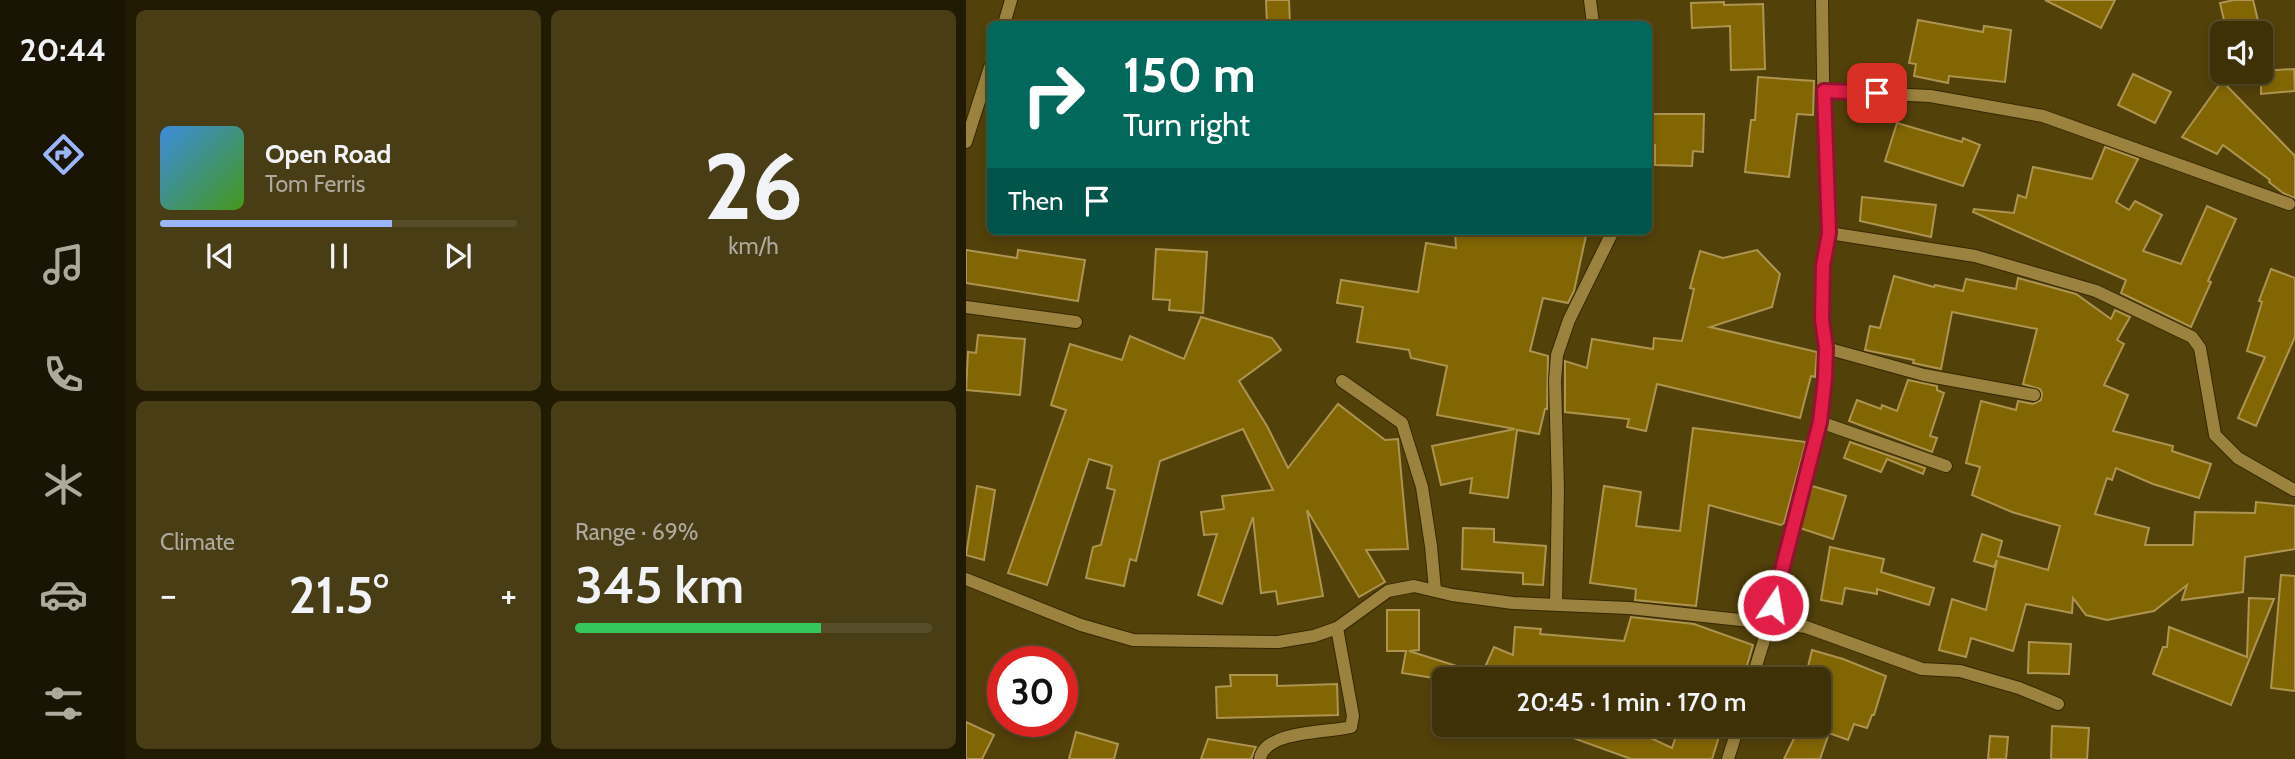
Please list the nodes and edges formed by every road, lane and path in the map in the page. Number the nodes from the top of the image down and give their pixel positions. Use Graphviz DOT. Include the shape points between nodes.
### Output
graph roads {
  1 [pos="1011,0"];
  2 [pos="1590,0"];
  3 [pos="1822,0"];
  4 [pos="1005,21"];
  5 [pos="1593,21"];
  6 [pos="987,77"];
  7 [pos="1824,91"];
  8 [pos="978,108"];
  9 [pos="966,142"];
  10 [pos="2289,204"];
  11 [pos="1829,233"];
  12 [pos="1611,235"];
  13 [pos="966,307"];
  14 [pos="1076,323"];
  15 [pos="1826,348"];
  16 [pos="1342,381"];
  17 [pos="2034,395"];
  18 [pos="1820,422"];
  19 [pos="1946,466"];
  20 [pos="2294,490"];
  21 [pos="966,579"];
  22 [pos="1435,590"];
  23 [pos="1556,604"];
  24 [pos="1769,624"];
  25 [pos="1337,628"];
  26 [pos="1756,667"];
  27 [pos="2058,704"];
  28 [pos="1735,737"];
  29 [pos="1730,754"];
  30 [pos="1260,759"];
  1 -- 4 [label="street"];
  2 -- 5 [label="street"];
  3 -- 7 [label="street"];
  6 -- 8 [label="street"];
  7 -- 10 [label="street" via="1930,96 2043,116"];
  7 -- 11 [label="street"];
  8 -- 9 [label="street"];
  11 -- 15 [label="street" via="1823,266"];
  11 -- 20 [label="street" via="1975,256 2096,290 2192,337 2200,348 2215,435 2238,458"];
  12 -- 23 [label="street" via="1557,355"];
  13 -- 14 [label="street"];
  15 -- 17 [label="street" via="1924,375"];
  15 -- 18 [label="street"];
  16 -- 22 [label="street" via="1402,423 1422,487"];
  18 -- 19 [label="street"];
  18 -- 24 [label="street"];
  21 -- 25 [label="street" via="1081,625 1133,639 1278,642"];
  22 -- 23 [label="street" via="1513,603"];
  22 -- 25 [label="street" via="1414,586 1388,592"];
  23 -- 24 [label="street"];
  24 -- 26 [label="street"];
  24 -- 27 [label="street" via="1806,627 1922,669 1960,671"];
  25 -- 30 [label="street" via="1353,716 1351,727 1270,742"];
  28 -- 29 [label="street"];
}
